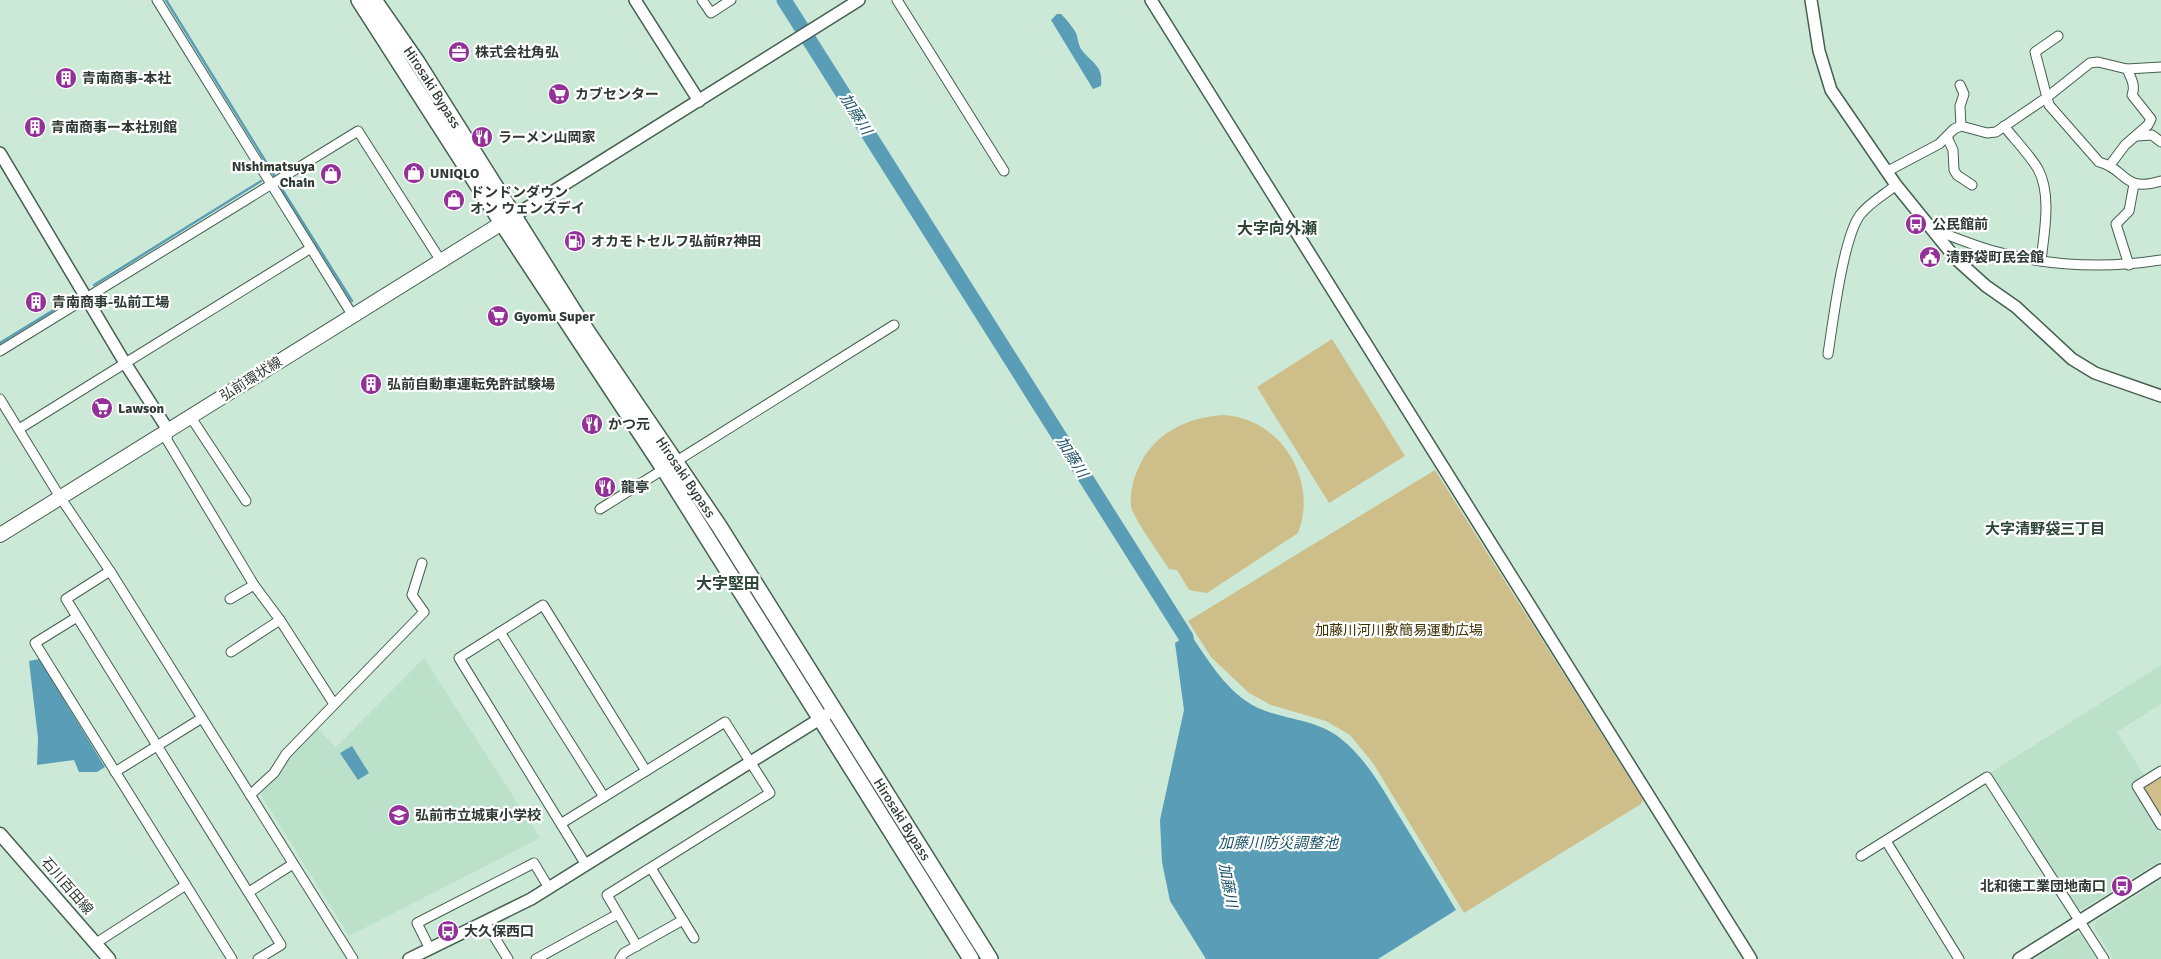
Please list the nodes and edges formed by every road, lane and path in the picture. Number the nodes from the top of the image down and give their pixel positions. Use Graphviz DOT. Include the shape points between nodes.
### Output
graph roads {
  1 [pos="157,0"];
  2 [pos="359,0"];
  3 [pos="374,0"];
  4 [pos="635,0"];
  5 [pos="702,0"];
  6 [pos="731,0"];
  7 [pos="859,0"];
  8 [pos="897,0"];
  9 [pos="1150,0"];
  10 [pos="1811,0"];
  11 [pos="2058,36"];
  12 [pos="2161,67"];
  13 [pos="2127,69"];
  14 [pos="1960,85"];
  15 [pos="2046,98"];
  16 [pos="699,101"];
  17 [pos="1961,126"];
  18 [pos="2004,126"];
  19 [pos="2137,136"];
  20 [pos="1947,137"];
  21 [pos="2161,142"];
  22 [pos="0,153"];
  23 [pos="2110,165"];
  24 [pos="1004,171"];
  25 [pos="1886,172"];
  26 [pos="2161,181"];
  27 [pos="2134,184"];
  28 [pos="271,185"];
  29 [pos="1896,185"];
  30 [pos="1972,185"];
  31 [pos="508,220"];
  32 [pos="1930,229"];
  33 [pos="311,248"];
  34 [pos="2161,260"];
  35 [pos="441,261"];
  36 [pos="2041,262"];
  37 [pos="2129,265"];
  38 [pos="87,298"];
  39 [pos="353,316"];
  40 [pos="894,324"];
  41 [pos="0,351"];
  42 [pos="1828,354"];
  43 [pos="125,363"];
  44 [pos="2161,396"];
  45 [pos="0,399"];
  46 [pos="190,416"];
  47 [pos="18,429"];
  48 [pos="168,430"];
  49 [pos="670,465"];
  50 [pos="60,497"];
  51 [pos="246,500"];
  52 [pos="600,509"];
  53 [pos="0,535"];
  54 [pos="422,564"];
  55 [pos="110,571"];
  56 [pos="254,585"];
  57 [pos="230,599"];
  58 [pos="77,616"];
  59 [pos="280,620"];
  60 [pos="500,632"];
  61 [pos="232,652"];
  62 [pos="334,704"];
  63 [pos="834,710"];
  64 [pos="202,718"];
  65 [pos="820,719"];
  66 [pos="158,746"];
  67 [pos="751,763"];
  68 [pos="646,771"];
  69 [pos="2161,771"];
  70 [pos="115,772"];
  71 [pos="250,795"];
  72 [pos="604,797"];
  73 [pos="562,824"];
  74 [pos="2161,824"];
  75 [pos="3,837"];
  76 [pos="1886,841"];
  77 [pos="1861,856"];
  78 [pos="293,864"];
  79 [pos="586,865"];
  80 [pos="651,868"];
  81 [pos="2161,870"];
  82 [pos="186,885"];
  83 [pos="549,888"];
  84 [pos="248,892"];
  85 [pos="618,914"];
  86 [pos="683,920"];
  87 [pos="2080,921"];
  88 [pos="485,922"];
  89 [pos="694,938"];
  90 [pos="96,943"];
  91 [pos="637,946"];
  92 [pos="430,949"];
  93 [pos="109,959"];
  94 [pos="232,959"];
  95 [pos="258,959"];
  96 [pos="353,959"];
  97 [pos="409,959"];
  98 [pos="508,959"];
  99 [pos="536,959"];
  100 [pos="620,959"];
  101 [pos="971,959"];
  102 [pos="990,959"];
  103 [pos="1751,959"];
  104 [pos="1959,959"];
  105 [pos="2019,959"];
  106 [pos="2104,959"];
  1 -- 28 [label="street"];
  2 -- 31 [label="highway, Hirosaki Bypass"];
  3 -- 31 [label="highway, Hirosaki Bypass" via="417,62"];
  4 -- 16 [label="street"];
  5 -- 6 [label="street" via="711,14"];
  7 -- 16 [label="street"];
  8 -- 24 [label="street"];
  9 -- 103 [label="street"];
  10 -- 25 [label="street" via="1819,51 1831,90"];
  11 -- 15 [label="street" via="2035,52"];
  12 -- 13 [label="street"];
  13 -- 15 [label="street" via="2090,63"];
  13 -- 19 [label="street" via="2133,82 2132,95 2151,119"];
  14 -- 17 [label="street" via="1964,94 1960,106"];
  15 -- 18 [label="street"];
  15 -- 23 [label="street" via="2099,162"];
  16 -- 31 [label="street"];
  17 -- 18 [label="street" via="1987,133 1996,132"];
  17 -- 20 [label="street"];
  18 -- 36 [label="street" via="2042,180 2046,198"];
  19 -- 21 [label="street" via="2152,135"];
  19 -- 23 [label="street" via="2125,145"];
  20 -- 25 [label="street" via="1916,158"];
  20 -- 30 [label="street" via="1953,150 1954,170"];
  22 -- 38 [label="street"];
  23 -- 27 [label="street"];
  25 -- 29 [label="street"];
  26 -- 27 [label="street"];
  27 -- 37 [label="street" via="2129,211 2116,224"];
  28 -- 33 [label="street"];
  28 -- 35 [label="street" via="358,131"];
  28 -- 38 [label="street"];
  29 -- 32 [label="street"];
  29 -- 42 [label="street" via="1868,207 1853,227"];
  31 -- 35 [label="main road, 弘前環状線"];
  31 -- 49 [label="highway, Hirosaki Bypass" via="578,318"];
  32 -- 36 [label="street" via="1991,250"];
  32 -- 44 [label="street" via="1956,259 1986,286 2016,306 2072,359 2096,373"];
  33 -- 39 [label="street"];
  33 -- 43 [label="street"];
  34 -- 37 [label="street"];
  35 -- 39 [label="main road, 弘前環状線"];
  36 -- 37 [label="street"];
  38 -- 41 [label="street"];
  38 -- 43 [label="street"];
  39 -- 46 [label="main road, 弘前環状線"];
  40 -- 49 [label="street"];
  43 -- 47 [label="street"];
  43 -- 48 [label="street"];
  45 -- 47 [label="street"];
  46 -- 48 [label="main road, 弘前環状線"];
  46 -- 51 [label="street"];
  47 -- 50 [label="street"];
  48 -- 50 [label="main road, 弘前環状線"];
  48 -- 56 [label="street" via="167,440"];
  49 -- 52 [label="street"];
  49 -- 63 [label="highway, Hirosaki Bypass"];
  49 -- 65 [label="highway, Hirosaki Bypass"];
  50 -- 53 [label="main road, 弘前環状線"];
  50 -- 55 [label="street"];
  54 -- 62 [label="street" via="412,596 424,612"];
  55 -- 58 [label="street" via="66,599"];
  55 -- 64 [label="street"];
  56 -- 57 [label="street"];
  56 -- 59 [label="street"];
  58 -- 66 [label="street"];
  58 -- 70 [label="street" via="35,643"];
  59 -- 61 [label="street"];
  59 -- 62 [label="street"];
  60 -- 68 [label="street" via="543,605"];
  60 -- 72 [label="street"];
  60 -- 73 [label="street" via="459,658"];
  62 -- 71 [label="street" via="286,754 274,773"];
  63 -- 65 [label="street"];
  63 -- 102 [label="highway, Hirosaki Bypass"];
  64 -- 66 [label="street"];
  64 -- 71 [label="street"];
  65 -- 67 [label="street"];
  65 -- 101 [label="highway, Hirosaki Bypass"];
  66 -- 70 [label="street"];
  66 -- 84 [label="street"];
  67 -- 68 [label="street" via="724,722"];
  67 -- 79 [label="street"];
  67 -- 80 [label="street" via="770,793"];
  68 -- 72 [label="street"];
  69 -- 74 [label="street" via="2137,786"];
  70 -- 82 [label="street"];
  71 -- 78 [label="street"];
  72 -- 73 [label="street"];
  73 -- 79 [label="street"];
  75 -- 90 [label="main road, 石川百田線"];
  76 -- 77 [label="street"];
  76 -- 87 [label="street" via="1988,777"];
  76 -- 104 [label="street"];
  78 -- 84 [label="street"];
  78 -- 96 [label="street"];
  79 -- 83 [label="street"];
  80 -- 85 [label="street" via="607,895"];
  80 -- 86 [label="street"];
  81 -- 87 [label="street"];
  82 -- 90 [label="street"];
  82 -- 94 [label="street"];
  83 -- 88 [label="street"];
  83 -- 92 [label="street" via="534,863 417,923"];
  84 -- 95 [label="street" via="281,945"];
  85 -- 91 [label="street"];
  85 -- 99 [label="street"];
  86 -- 89 [label="street"];
  86 -- 91 [label="street"];
  87 -- 105 [label="street"];
  87 -- 106 [label="street"];
  88 -- 92 [label="street"];
  88 -- 98 [label="street"];
  90 -- 93 [label="main road, 石川百田線"];
  91 -- 100 [label="street"];
  92 -- 97 [label="street"];
}
